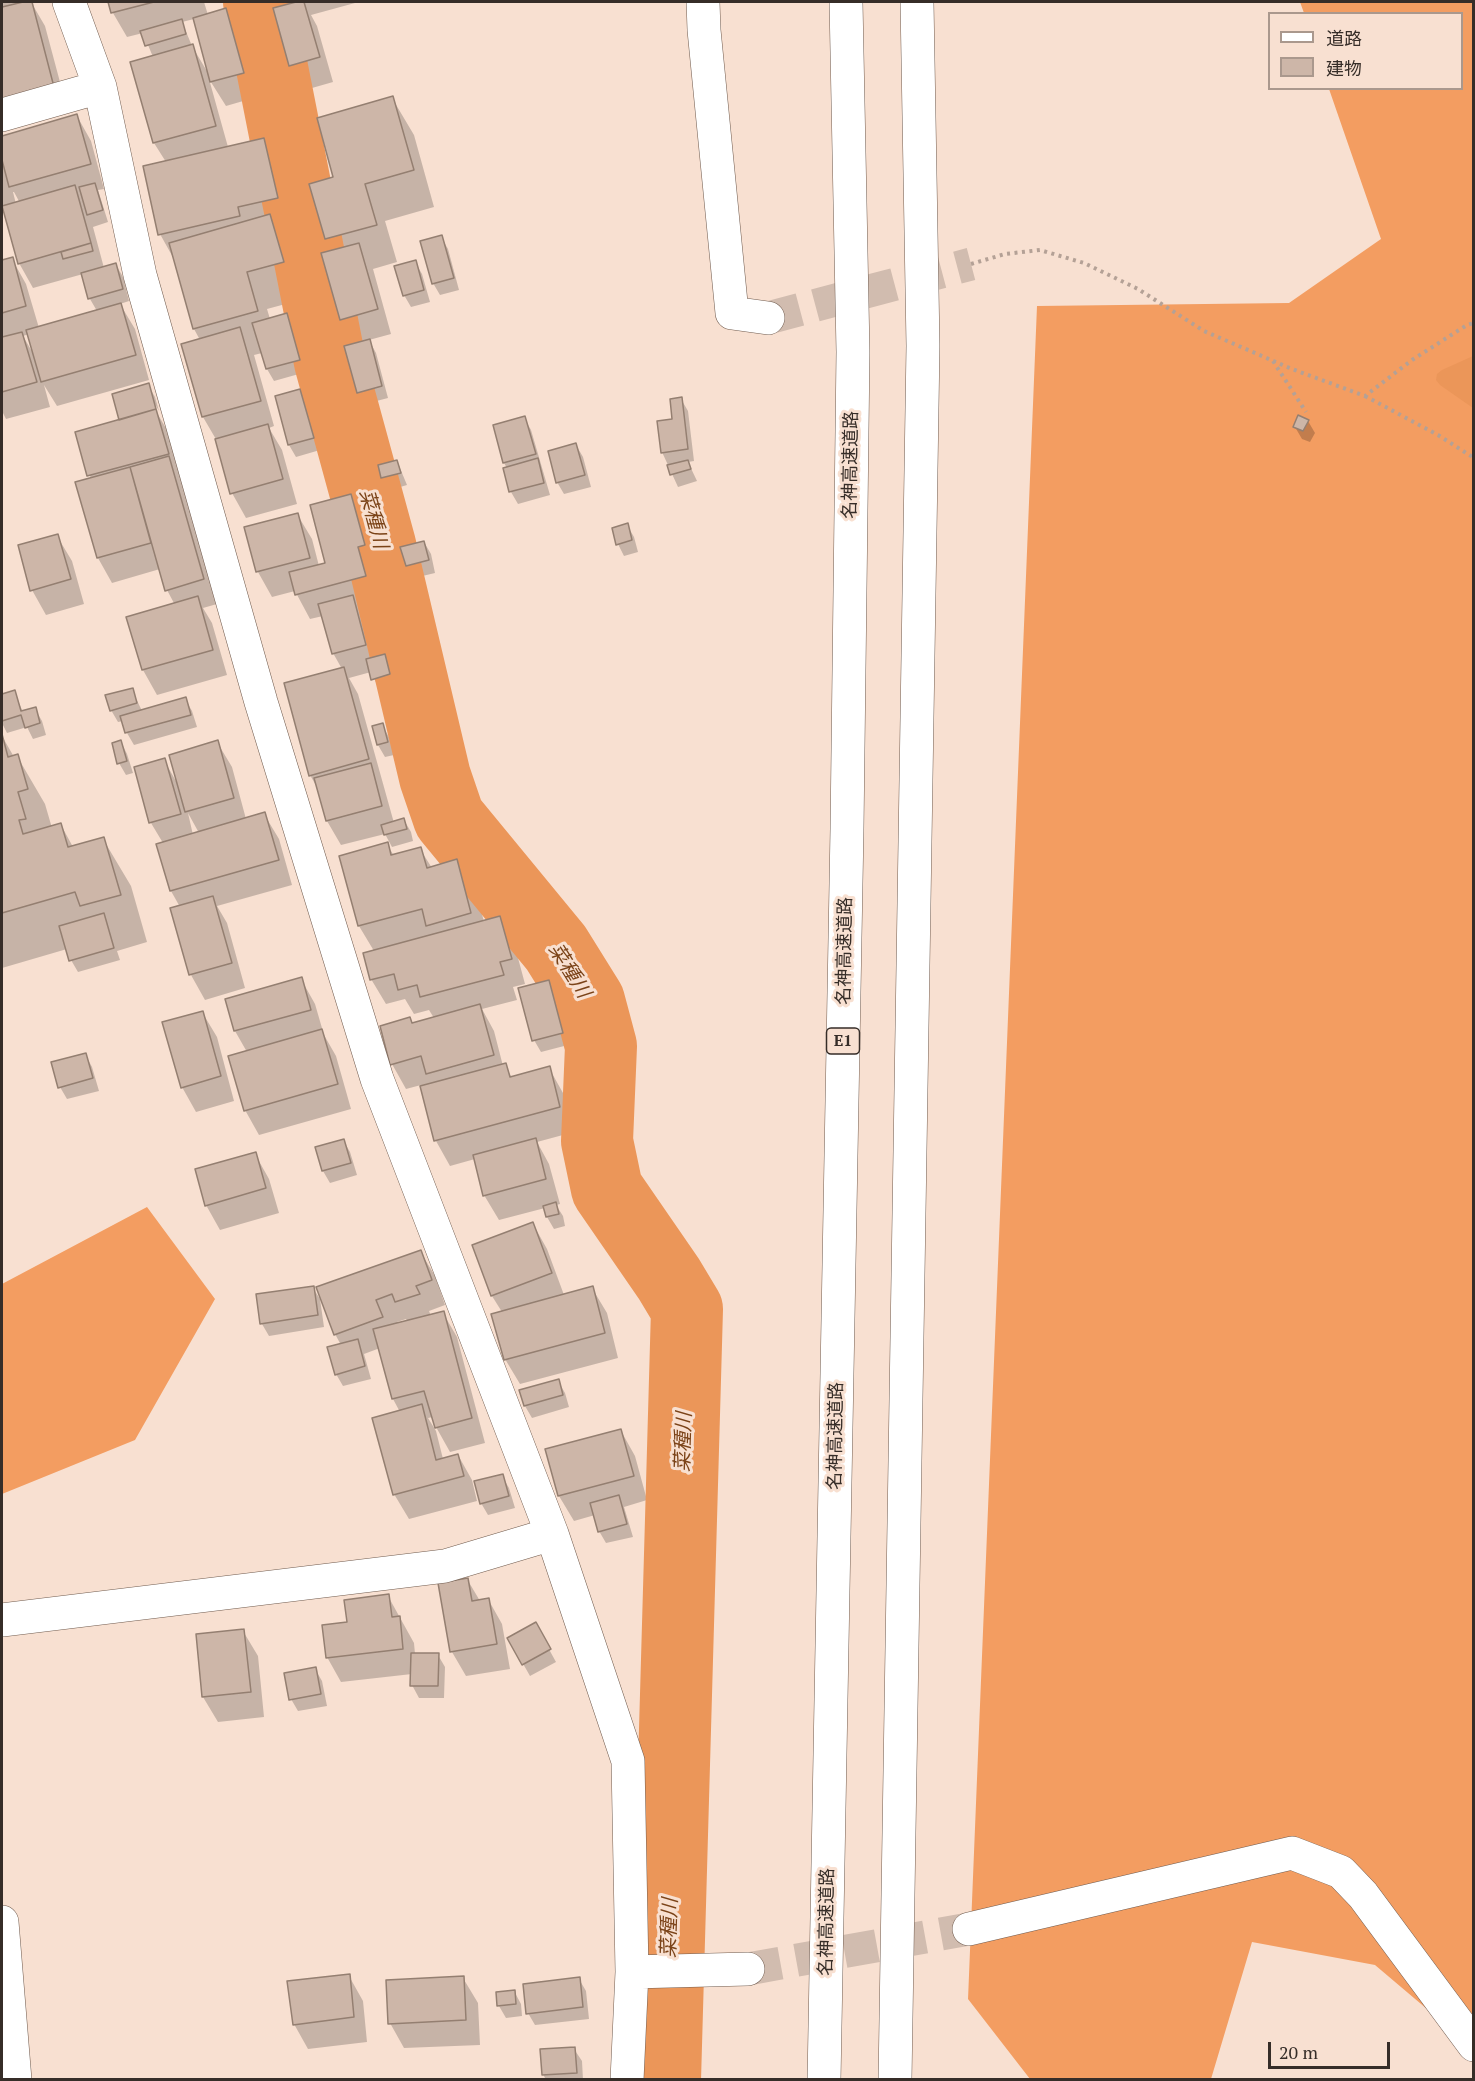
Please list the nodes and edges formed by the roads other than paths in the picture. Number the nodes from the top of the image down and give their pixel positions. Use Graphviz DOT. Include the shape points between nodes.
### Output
graph roads {
  1 [pos="69,2"];
  2 [pos="703,2"];
  3 [pos="846,2"];
  4 [pos="917,2"];
  5 [pos="100,87"];
  6 [pos="2,115"];
  7 [pos="768,318"];
  8 [pos="552,1534"];
  9 [pos="2,1620"];
  10 [pos="2,1922"];
  11 [pos="969,1929"];
  12 [pos="748,1970"];
  13 [pos="632,1972"];
  14 [pos="1473,2045"];
  15 [pos="15,2079"];
  16 [pos="627,2079"];
  17 [pos="824,2079"];
  18 [pos="895,2079"];
  1 -- 5 [label="main road"];
  2 -- 7 [label="main road" via="732,313"];
  3 -- 17 [label="main road, 名神高速道路 / E1" via="853,352"];
  4 -- 18 [label="main road" via="924,346"];
  5 -- 6 [label="main road"];
  5 -- 8 [label="main road" via="140,275 261,702 373,1067"];
  8 -- 9 [label="main road" via="445,1566"];
  8 -- 13 [label="main road" via="628,1761"];
  10 -- 15 [label="main road"];
  11 -- 14 [label="main road" via="1292,1853 1341,1872 1363,1895"];
  12 -- 13 [label="main road"];
  13 -- 16 [label="main road"];
}
